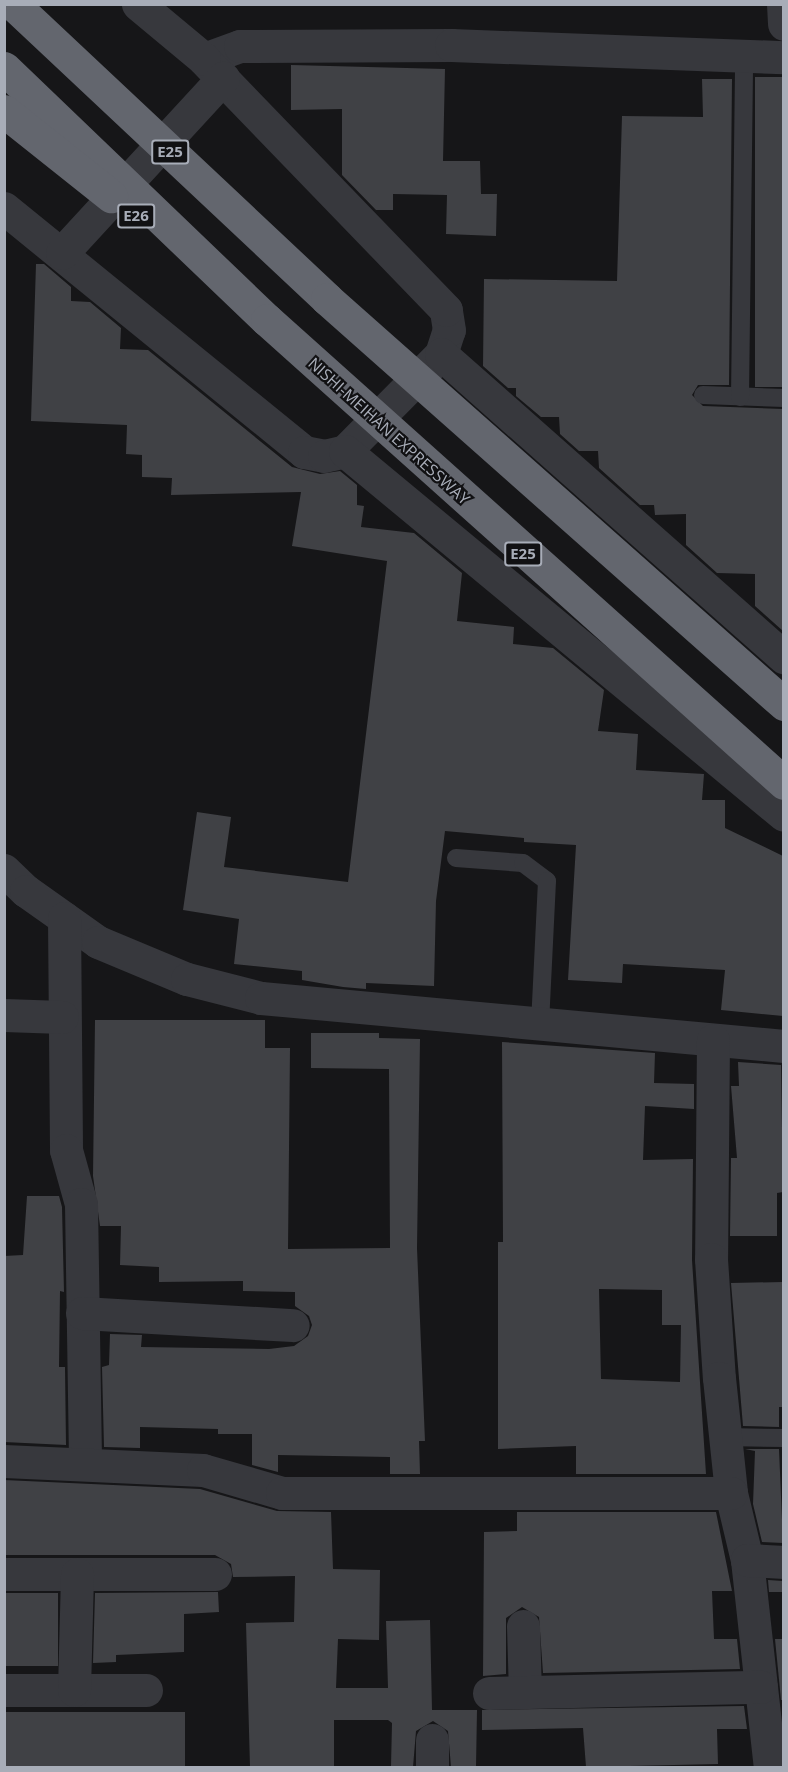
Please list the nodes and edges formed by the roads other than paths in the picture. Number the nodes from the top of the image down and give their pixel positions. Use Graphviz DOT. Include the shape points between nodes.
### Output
graph roads {
  1 [pos="13,4"];
  2 [pos="44,4"];
  3 [pos="138,4"];
  4 [pos="783,4"];
  5 [pos="783,24"];
  6 [pos="744,55"];
  7 [pos="783,57"];
  8 [pos="4,68"];
  9 [pos="214,69"];
  10 [pos="4,111"];
  11 [pos="4,208"];
  12 [pos="62,253"];
  13 [pos="327,299"];
  14 [pos="267,320"];
  15 [pos="441,354"];
  16 [pos="703,395"];
  17 [pos="740,397"];
  18 [pos="783,398"];
  19 [pos="345,451"];
  20 [pos="783,657"];
  21 [pos="783,704"];
  22 [pos="783,783"];
  23 [pos="783,815"];
  24 [pos="456,858"];
  25 [pos="4,870"];
  26 [pos="64,918"];
  27 [pos="4,1015"];
  28 [pos="62,1017"];
  29 [pos="540,1024"];
  30 [pos="713,1040"];
  31 [pos="783,1046"];
  32 [pos="82,1313"];
  33 [pos="293,1325"];
  34 [pos="725,1437"];
  35 [pos="783,1438"];
  36 [pos="4,1461"];
  37 [pos="85,1462"];
  38 [pos="731,1493"];
  39 [pos="747,1560"];
  40 [pos="783,1562"];
  41 [pos="4,1574"];
  42 [pos="77,1574"];
  43 [pos="214,1574"];
  44 [pos="523,1626"];
  45 [pos="761,1687"];
  46 [pos="4,1689"];
  47 [pos="74,1690"];
  48 [pos="146,1690"];
  49 [pos="525,1692"];
  50 [pos="489,1693"];
  51 [pos="774,1757"];
  1 -- 13 [label="highway, E25, bridge"];
  2 -- 13 [label="highway, E25, bridge"];
  3 -- 9 [label="street"];
  4 -- 5 [label="street"];
  6 -- 7 [label="street"];
  6 -- 9 [label="street" via="451,45 240,46"];
  6 -- 17 [label="lane"];
  8 -- 14 [label="highway, NISHI-MEIHAN EXPRESSWAY / E25, bridge"];
  9 -- 12 [label="street"];
  9 -- 15 [label="street" via="446,310 449,330"];
  10 -- 14 [label="highway, E26, bridge"];
  11 -- 12 [label="street"];
  12 -- 19 [label="street" via="304,452 324,456"];
  13 -- 21 [label="highway, E25, bridge"];
  14 -- 22 [label="highway, NISHI-MEIHAN EXPRESSWAY / E25, bridge"];
  15 -- 19 [label="street"];
  15 -- 20 [label="street"];
  16 -- 17 [label="lane"];
  17 -- 18 [label="lane"];
  19 -- 23 [label="street"];
  24 -- 29 [label="lane" via="524,863 547,881"];
  25 -- 26 [label="street"];
  26 -- 28 [label="street"];
  26 -- 29 [label="street" via="98,942 177,975 261,998"];
  27 -- 28 [label="street"];
  28 -- 32 [label="street" via="66,1150 81,1204"];
  29 -- 30 [label="street"];
  30 -- 31 [label="street"];
  30 -- 34 [label="street" via="711,1259"];
  32 -- 33 [label="street"];
  32 -- 37 [label="street"];
  34 -- 35 [label="lane"];
  34 -- 38 [label="street"];
  36 -- 37 [label="street"];
  37 -- 38 [label="street" via="203,1470 282,1493"];
  38 -- 39 [label="street"];
  39 -- 40 [label="street"];
  39 -- 45 [label="street"];
  41 -- 42 [label="street"];
  42 -- 43 [label="street"];
  42 -- 47 [label="street"];
  44 -- 49 [label="street"];
  45 -- 49 [label="street"];
  45 -- 51 [label="street"];
  46 -- 47 [label="street"];
  47 -- 48 [label="street"];
  49 -- 50 [label="street"];
}
